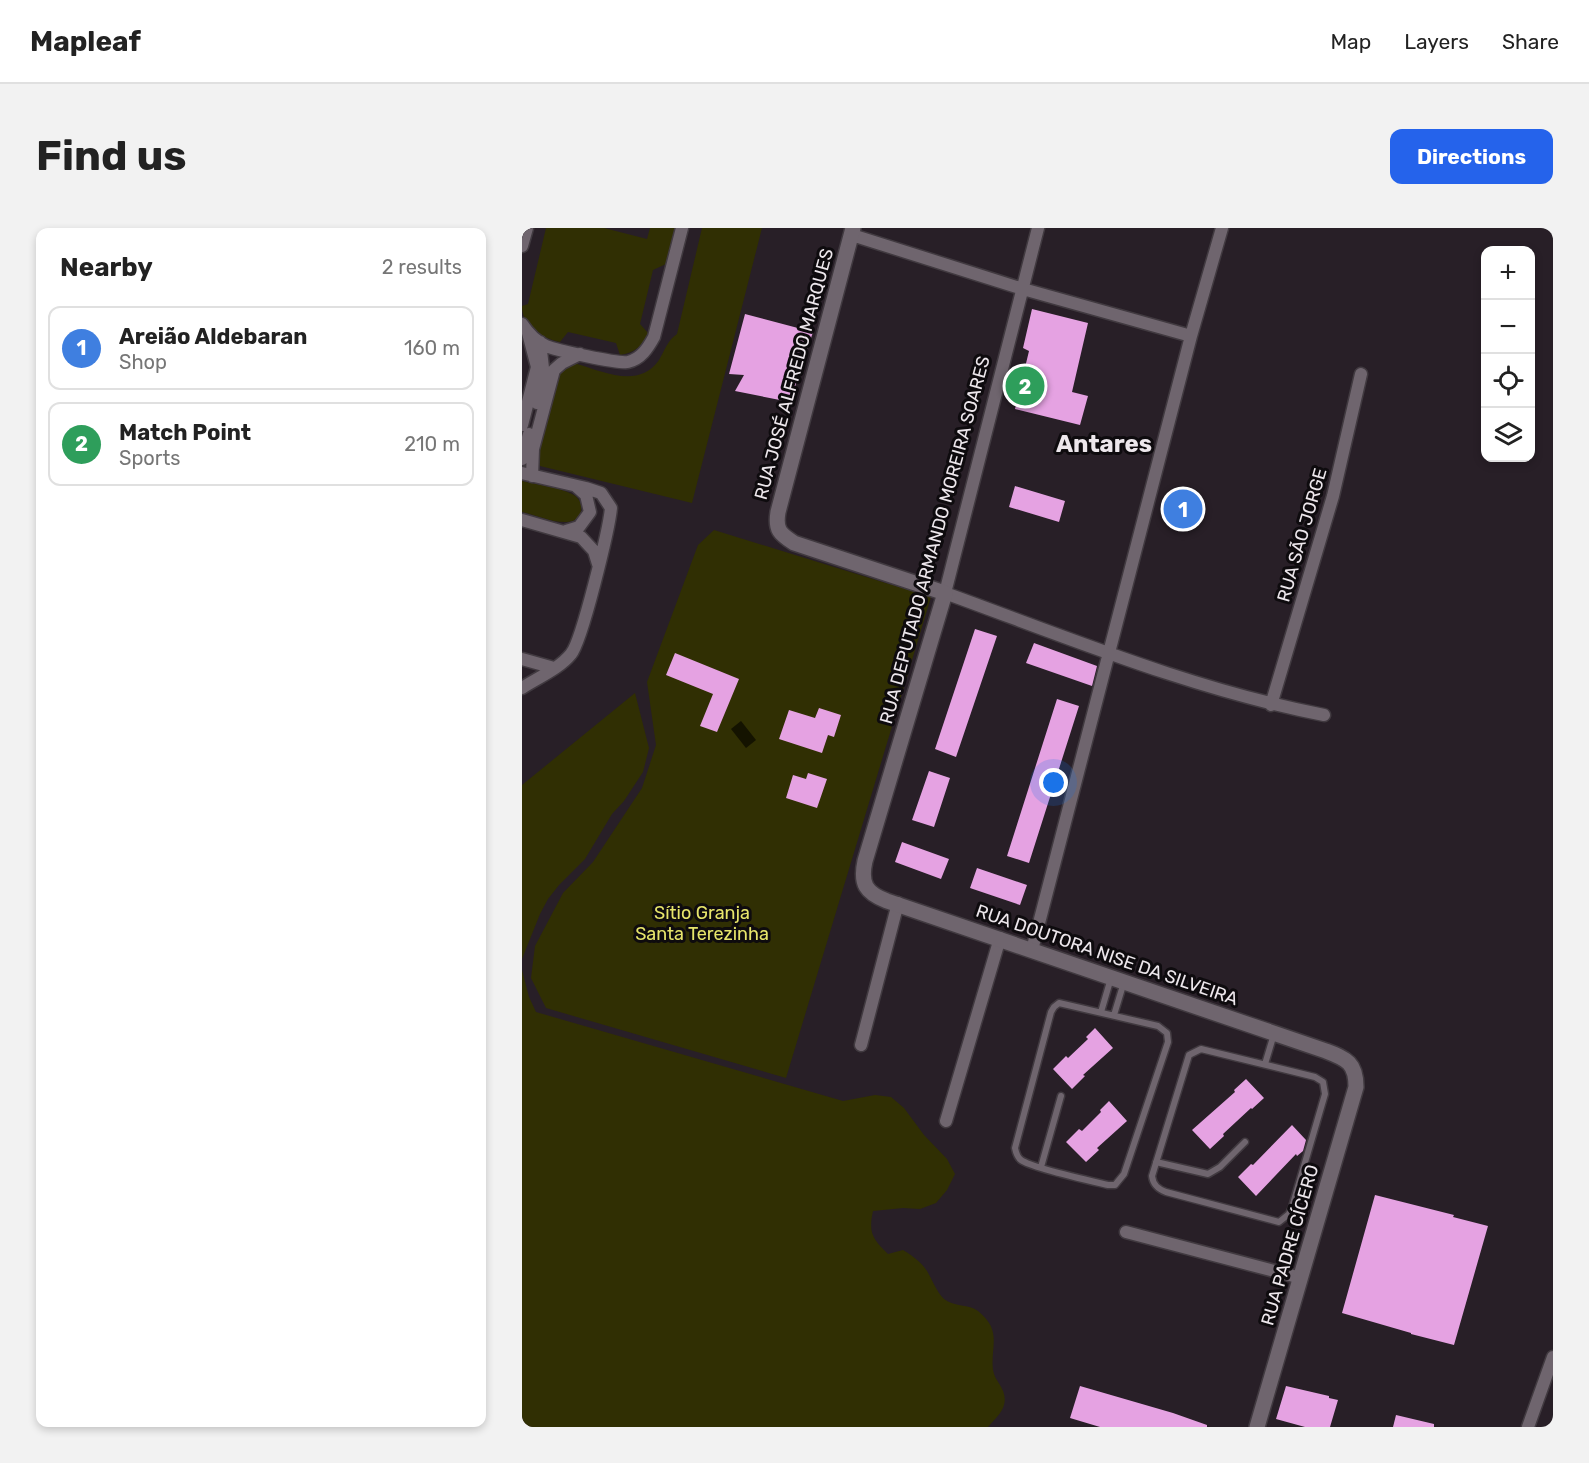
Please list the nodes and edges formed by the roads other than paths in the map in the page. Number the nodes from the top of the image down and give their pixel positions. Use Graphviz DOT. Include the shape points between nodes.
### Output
graph roads {
  1 [pos="526,228"];
  2 [pos="682,228"];
  3 [pos="1038,228"];
  4 [pos="1222,228"];
  5 [pos="852,231"];
  6 [pos="522,246"];
  7 [pos="1023,289"];
  8 [pos="525,329"];
  9 [pos="1191,336"];
  10 [pos="540,342"];
  11 [pos="580,354"];
  12 [pos="1362,374"];
  13 [pos="522,425"];
  14 [pos="528,446"];
  15 [pos="522,459"];
  16 [pos="527,474"];
  17 [pos="576,486"];
  18 [pos="522,520"];
  19 [pos="566,531"];
  20 [pos="598,565"];
  21 [pos="945,593"];
  22 [pos="1109,653"];
  23 [pos="522,659"];
  24 [pos="554,668"];
  25 [pos="522,688"];
  26 [pos="1271,705"];
  27 [pos="1324,715"];
  28 [pos="865,861"];
  29 [pos="898,903"];
  30 [pos="1000,938"];
  31 [pos="1032,950"];
  32 [pos="1118,980"];
  33 [pos="1101,1012"];
  34 [pos="1114,1015"];
  35 [pos="1274,1034"];
  36 [pos="861,1045"];
  37 [pos="1265,1064"];
  38 [pos="1356,1073"];
  39 [pos="1061,1096"];
  40 [pos="946,1121"];
  41 [pos="1245,1142"];
  42 [pos="1156,1162"];
  43 [pos="1041,1167"];
  44 [pos="1126,1232"];
  45 [pos="1301,1278"];
  46 [pos="1553,1357"];
  47 [pos="1257,1427"];
  48 [pos="1528,1427"];
  1 -- 6 [label="street"];
  2 -- 11 [label="street" via="648,348 627,362"];
  3 -- 7 [label="street, RUA DEPUTADO ARMANDO MOREIRA SOARES"];
  4 -- 9 [label="street"];
  5 -- 7 [label="street"];
  5 -- 21 [label="street, RUA JOSÉ ALFREDO MARQUES" via="776,524 794,543"];
  7 -- 9 [label="street"];
  7 -- 21 [label="street, RUA DEPUTADO ARMANDO MOREIRA SOARES"];
  8 -- 10 [label="street"];
  8 -- 13 [label="street" via="537,367"];
  9 -- 22 [label="street"];
  10 -- 11 [label="street"];
  10 -- 14 [label="street" via="543,368"];
  11 -- 14 [label="street" via="554,370"];
  12 -- 26 [label="street, RUA SÃO JORGE" via="1333,496"];
  14 -- 15 [label="street"];
  14 -- 16 [label="street"];
  16 -- 17 [label="street"];
  17 -- 19 [label="street" via="586,495 590,512 579,527"];
  17 -- 20 [label="street" via="601,493 611,508"];
  18 -- 19 [label="street"];
  19 -- 20 [label="street" via="587,542"];
  20 -- 24 [label="street" via="576,647"];
  21 -- 22 [label="street"];
  21 -- 28 [label="street, RUA DEPUTADO ARMANDO MOREIRA SOARES"];
  22 -- 26 [label="street"];
  22 -- 31 [label="street"];
  23 -- 24 [label="street"];
  24 -- 25 [label="street"];
  26 -- 27 [label="street"];
  28 -- 29 [label="street, RUA DOUTORA NISE DA SILVEIRA" via="862,875 867,888 874,896"];
  29 -- 30 [label="street, RUA DOUTORA NISE DA SILVEIRA"];
  29 -- 36 [label="street"];
  30 -- 31 [label="street, RUA DOUTORA NISE DA SILVEIRA"];
  30 -- 40 [label="street"];
  31 -- 32 [label="street, RUA DOUTORA NISE DA SILVEIRA"];
  32 -- 33 [label="lane"];
  32 -- 34 [label="lane"];
  32 -- 35 [label="street, RUA DOUTORA NISE DA SILVEIRA"];
  33 -- 34 [label="lane"];
  33 -- 43 [label="lane" via="1059,1003 1051,1012 1016,1148 1022,1161"];
  34 -- 43 [label="lane" via="1158,1026 1167,1033 1168,1042 1124,1174 1115,1185 1108,1185"];
  35 -- 37 [label="lane"];
  35 -- 38 [label="street, RUA DOUTORA NISE DA SILVEIRA" via="1340,1057"];
  37 -- 42 [label="lane" via="1201,1049 1190,1055"];
  37 -- 42 [label="lane" via="1315,1077 1326,1087 1292,1207 1284,1220 1272,1221 1159,1189 1152,1181"];
  38 -- 45 [label="street, RUA PADRE CÍCERO" via="1356,1087"];
  39 -- 43 [label="lane"];
  41 -- 42 [label="lane" via="1208,1174"];
  44 -- 45 [label="street"];
  45 -- 47 [label="street, RUA PADRE CÍCERO"];
  46 -- 48 [label="street"];
}
